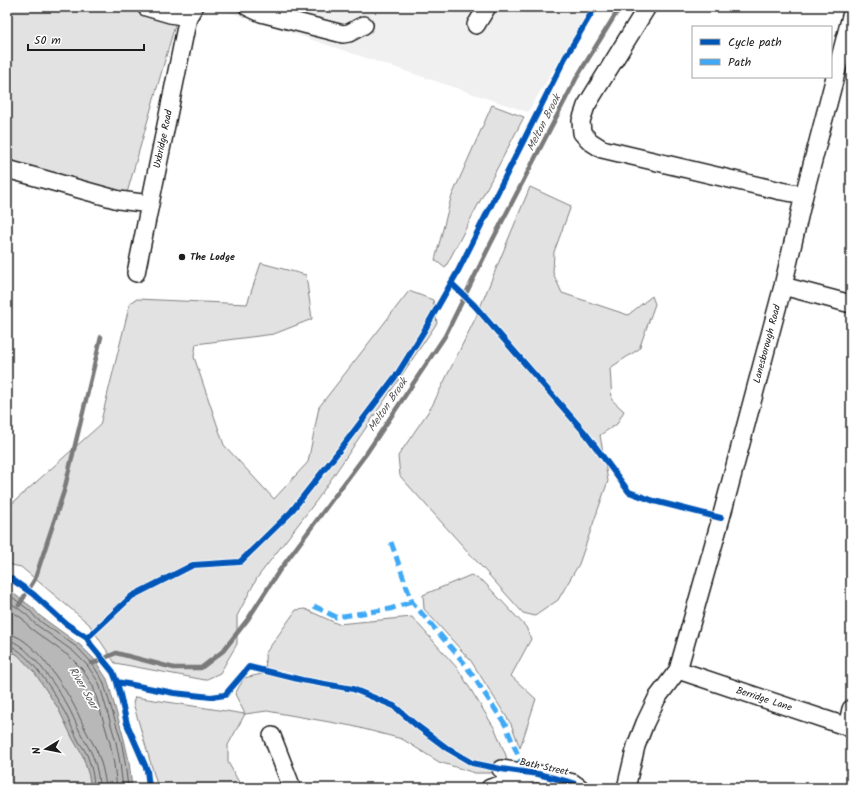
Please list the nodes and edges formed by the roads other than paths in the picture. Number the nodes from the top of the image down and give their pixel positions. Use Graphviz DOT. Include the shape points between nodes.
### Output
graph roads {
  1 [pos="146,7"];
  2 [pos="248,7"];
  3 [pos="487,7"];
  4 [pos="648,7"];
  5 [pos="191,12"];
  6 [pos="851,16"];
  7 [pos="364,25"];
  8 [pos="476,25"];
  9 [pos="7,169"];
  10 [pos="804,195"];
  11 [pos="150,204"];
  12 [pos="136,273"];
  13 [pos="783,286"];
  14 [pos="851,304"];
  15 [pos="678,670"];
  16 [pos="851,709"];
  17 [pos="849,728"];
  18 [pos="272,736"];
  19 [pos="501,769"];
  20 [pos="538,774"];
  21 [pos="292,788"];
  22 [pos="494,788"];
  23 [pos="580,788"];
  24 [pos="626,788"];
  1 -- 5 [label="street" via="170,14"];
  2 -- 7 [label="street" via="261,13 343,34"];
  3 -- 8 [label="street"];
  4 -- 10 [label="street" via="586,106 581,121 582,133 602,149"];
  5 -- 11 [label="street, Uxbridge Road"];
  6 -- 10 [label="street, Lanesborough Road"];
  9 -- 11 [label="street" via="119,200"];
  10 -- 13 [label="street, Lanesborough Road"];
  11 -- 12 [label="street, Uxbridge Road"];
  13 -- 14 [label="street"];
  13 -- 15 [label="street, Lanesborough Road"];
  15 -- 17 [label="street, Berridge Lane"];
  15 -- 24 [label="street" via="657,698 644,723"];
  16 -- 17 [label="street"];
  18 -- 21 [label="street"];
  19 -- 20 [label="street, Bath Street"];
  20 -- 22 [label="street"];
  20 -- 23 [label="street, Bath Street"];
}
